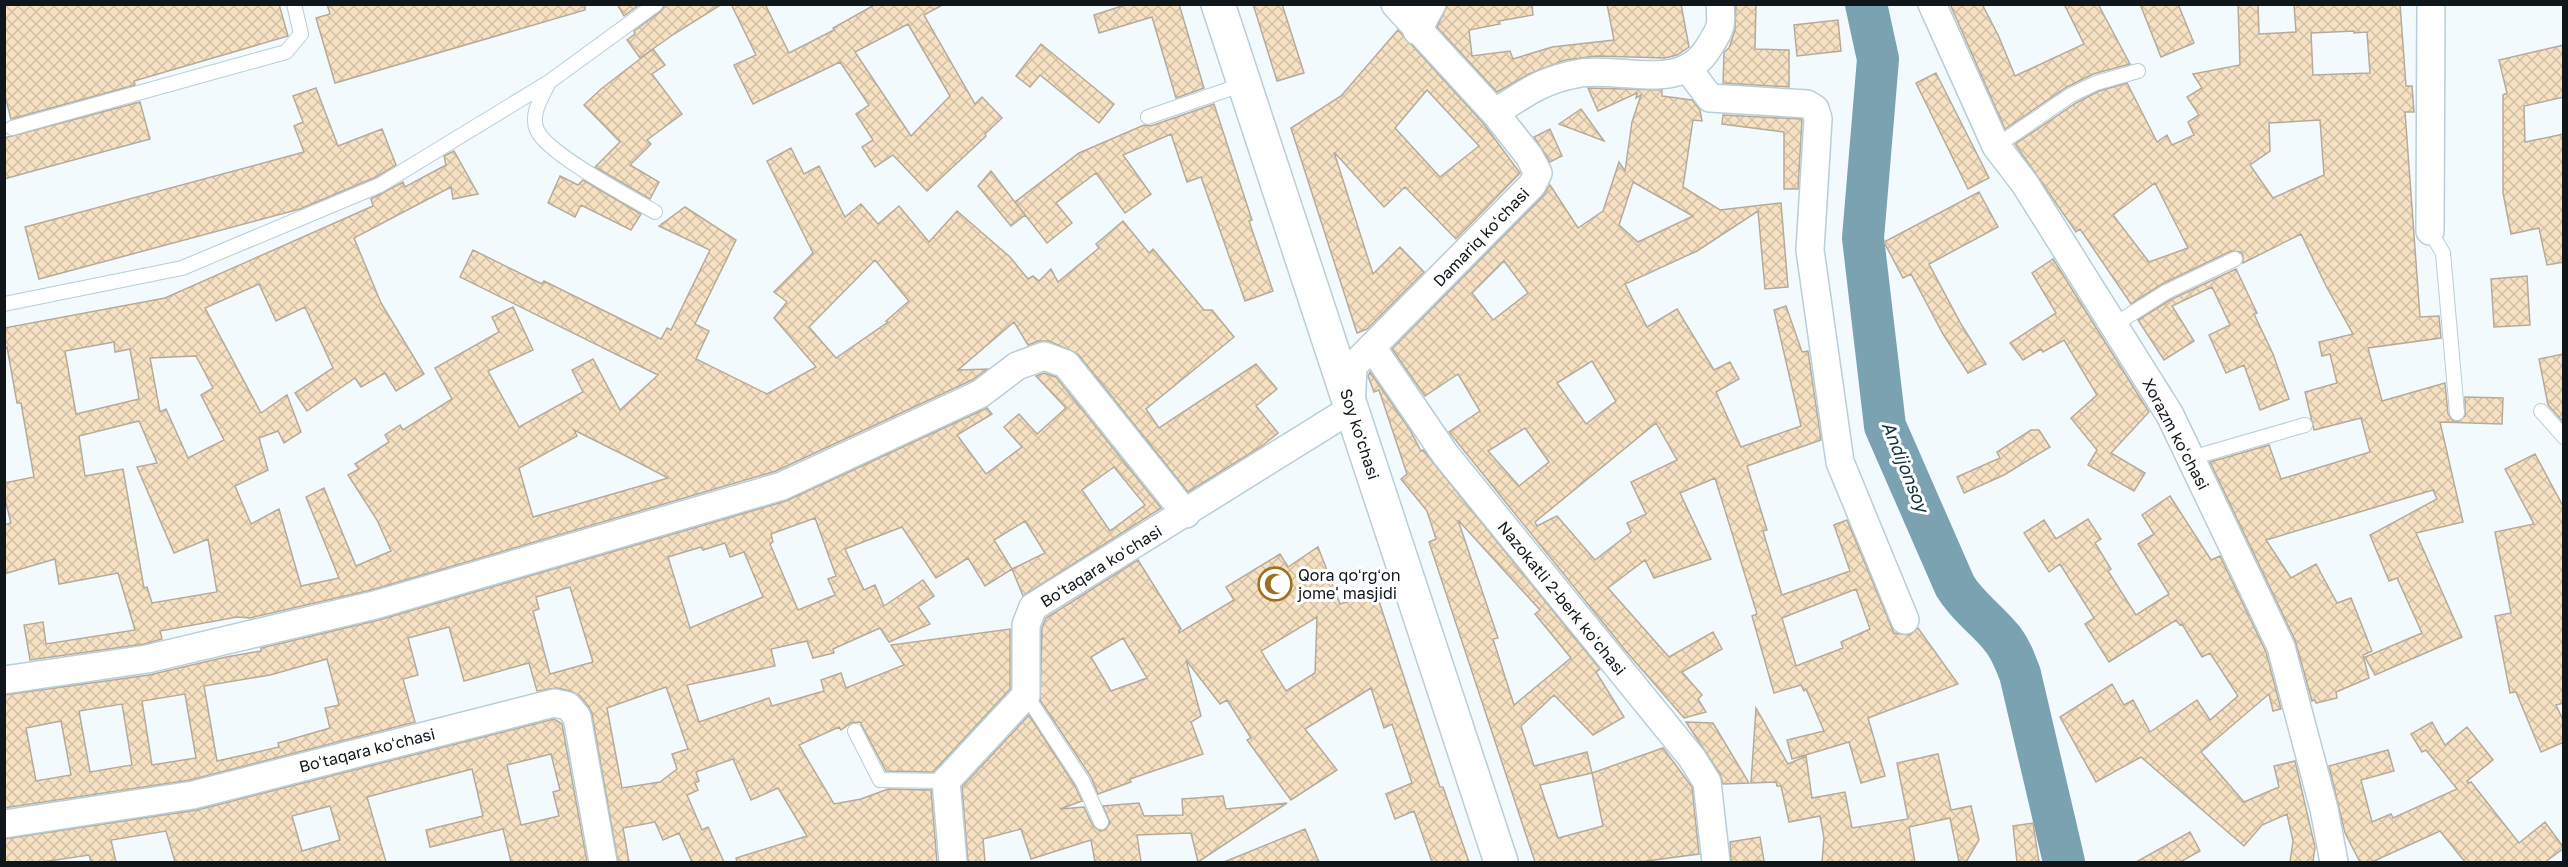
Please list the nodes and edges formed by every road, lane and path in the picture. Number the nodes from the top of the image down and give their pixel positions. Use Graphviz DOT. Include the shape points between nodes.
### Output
graph roads {
  1 [pos="294,4"];
  2 [pos="656,4"];
  3 [pos="1218,4"];
  4 [pos="1395,4"];
  5 [pos="1432,4"];
  6 [pos="1720,4"];
  7 [pos="1932,4"];
  8 [pos="2431,4"];
  9 [pos="1417,31"];
  10 [pos="1688,69"];
  11 [pos="2138,71"];
  12 [pos="549,82"];
  13 [pos="1244,84"];
  14 [pos="1495,114"];
  15 [pos="1148,117"];
  16 [pos="12,128"];
  17 [pos="1996,146"];
  18 [pos="655,213"];
  19 [pos="2430,231"];
  20 [pos="2235,259"];
  21 [pos="4,304"];
  22 [pos="2114,325"];
  23 [pos="1372,347"];
  24 [pos="1351,409"];
  25 [pos="2541,411"];
  26 [pos="2457,413"];
  27 [pos="2305,425"];
  28 [pos="2564,436"];
  29 [pos="2191,458"];
  30 [pos="1186,514"];
  31 [pos="1905,620"];
  32 [pos="4,680"];
  33 [pos="1026,695"];
  34 [pos="855,731"];
  35 [pos="946,781"];
  36 [pos="1101,822"];
  37 [pos="4,824"];
  38 [pos="603,862"];
  39 [pos="953,862"];
  40 [pos="1502,862"];
  41 [pos="1716,862"];
  42 [pos="2334,862"];
  1 -- 16 [label="lane" via="301,34 286,52"];
  2 -- 12 [label="lane"];
  3 -- 13 [label="main road, Soy ko'chasi"];
  4 -- 9 [label="street"];
  5 -- 9 [label="street"];
  6 -- 10 [label="street" via="1722,26 1705,55"];
  7 -- 17 [label="street, Xorazm koʻchasi"];
  8 -- 19 [label="street"];
  9 -- 14 [label="street"];
  10 -- 14 [label="street" via="1666,75 1583,73 1540,83"];
  10 -- 31 [label="street" via="1710,98 1808,104 1815,110 1818,119 1810,250 1840,462"];
  11 -- 17 [label="lane" via="2071,95"];
  12 -- 18 [label="lane" via="535,110 537,130 550,147"];
  12 -- 21 [label="lane" via="380,185 182,268"];
  13 -- 15 [label="lane"];
  13 -- 24 [label="main road, Soy ko'chasi"];
  14 -- 23 [label="street, Damariq koʻchasi" via="1538,173 1532,186"];
  17 -- 22 [label="street, Xorazm koʻchasi" via="2025,184"];
  19 -- 26 [label="lane" via="2443,253"];
  20 -- 22 [label="lane" via="2166,292"];
  22 -- 29 [label="street, Xorazm koʻchasi" via="2170,415"];
  23 -- 24 [label="street, Damariq koʻchasi" via="1353,366"];
  23 -- 41 [label="street, Nazokatli 2-berk koʻchasi" via="1445,454 1692,758 1707,782"];
  24 -- 30 [label="street, Boʻtaqara koʻchasi"];
  24 -- 40 [label="main road, Soy ko'chasi"];
  25 -- 28 [label="lane"];
  27 -- 29 [label="lane"];
  29 -- 42 [label="street, Xorazm koʻchasi" via="2281,647"];
  30 -- 32 [label="street" via="1066,364 1044,356 1017,366 980,394 782,486 375,605 147,659"];
  30 -- 33 [label="street, Boʻtaqara koʻchasi" via="1034,608 1026,625"];
  33 -- 35 [label="street"];
  33 -- 36 [label="lane" via="1083,782"];
  34 -- 35 [label="lane" via="880,780"];
  35 -- 39 [label="street"];
  37 -- 38 [label="street, Boʻtaqara koʻchasi" via="193,795 554,703 568,706 577,717"];
}
